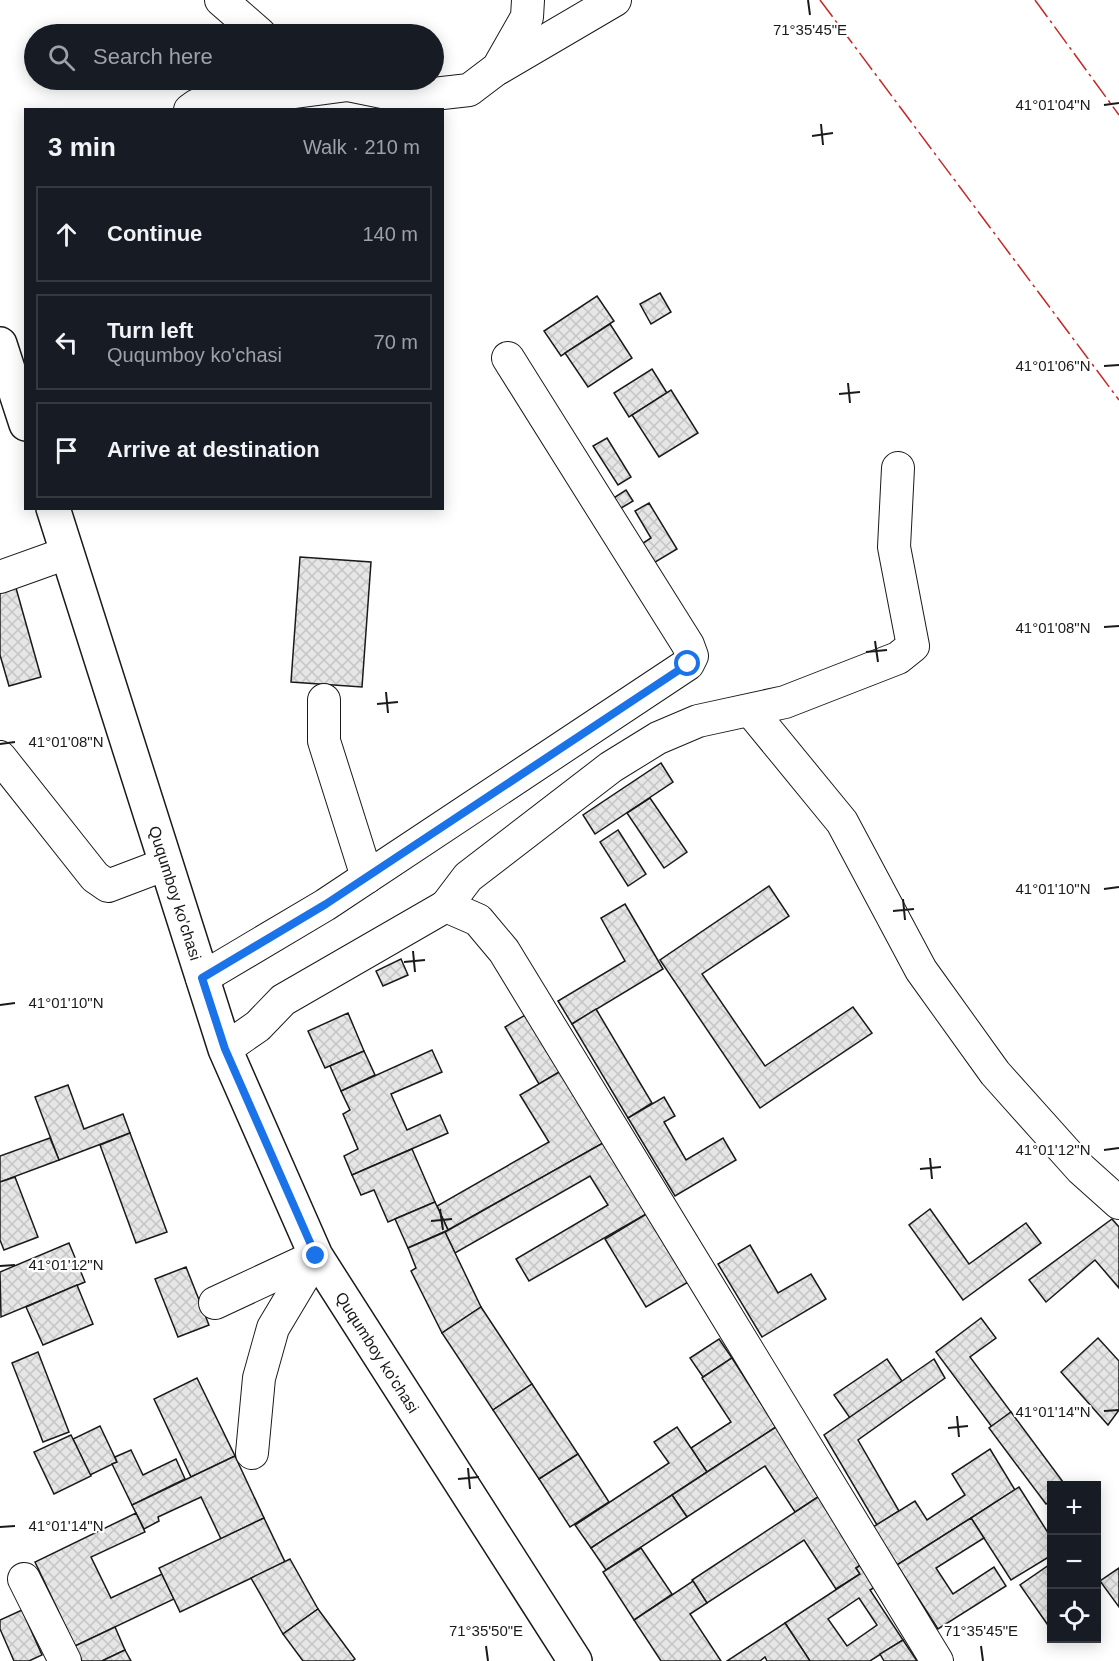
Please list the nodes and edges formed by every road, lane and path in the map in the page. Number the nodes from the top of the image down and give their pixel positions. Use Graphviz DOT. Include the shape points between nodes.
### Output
graph roads {
  1 [pos="221,0"];
  2 [pos="528,0"];
  3 [pos="615,0"];
  4 [pos="249,24"];
  5 [pos="498,68"];
  6 [pos="292,90"];
  7 [pos="377,90"];
  8 [pos="436,102"];
  9 [pos="193,108"];
  10 [pos="0,344"];
  11 [pos="508,358"];
  12 [pos="15,412"];
  13 [pos="898,468"];
  14 [pos="54,510"];
  15 [pos="67,553"];
  16 [pos="0,577"];
  17 [pos="324,700"];
  18 [pos="751,711"];
  19 [pos="5,772"];
  20 [pos="166,864"];
  21 [pos="367,877"];
  22 [pos="446,906"];
  23 [pos="202,978"];
  24 [pos="225,1049"];
  25 [pos="1119,1203"];
  26 [pos="316,1256"];
  27 [pos="215,1303"];
  28 [pos="252,1453"];
  29 [pos="24,1579"];
  30 [pos="65,1661"];
  31 [pos="575,1661"];
  32 [pos="937,1661"];
  1 -- 4 [label="street"];
  2 -- 5 [label="street" via="528,17"];
  3 -- 5 [label="street"];
  5 -- 8 [label="street" via="469,90"];
  6 -- 9 [label="street"];
  7 -- 8 [label="street"];
  10 -- 12 [label="main road"];
  11 -- 21 [label="street" via="692,656 688,664"];
  13 -- 18 [label="street" via="894,547 913,646 898,658 785,702"];
  14 -- 15 [label="main road, Ququmboy ko'chasi"];
  15 -- 16 [label="street"];
  15 -- 20 [label="main road, Ququmboy ko'chasi"];
  17 -- 21 [label="street" via="324,741"];
  18 -- 22 [label="street" via="698,721 658,738 611,767 468,877"];
  18 -- 25 [label="street" via="842,822 921,970 995,1073 1082,1169"];
  19 -- 20 [label="street" via="94,877 108,886"];
  20 -- 23 [label="main road, Ququmboy ko'chasi"];
  21 -- 23 [label="street"];
  22 -- 24 [label="street" via="284,1000 258,1026"];
  22 -- 32 [label="street" via="478,921 504,951"];
  23 -- 24 [label="main road, Ququmboy ko'chasi"];
  24 -- 26 [label="main road, Ququmboy ko'chasi"];
  26 -- 27 [label="street"];
  26 -- 28 [label="street" via="273,1328 260,1378"];
  26 -- 31 [label="main road, Ququmboy ko'chasi"];
  29 -- 30 [label="street"];
}
